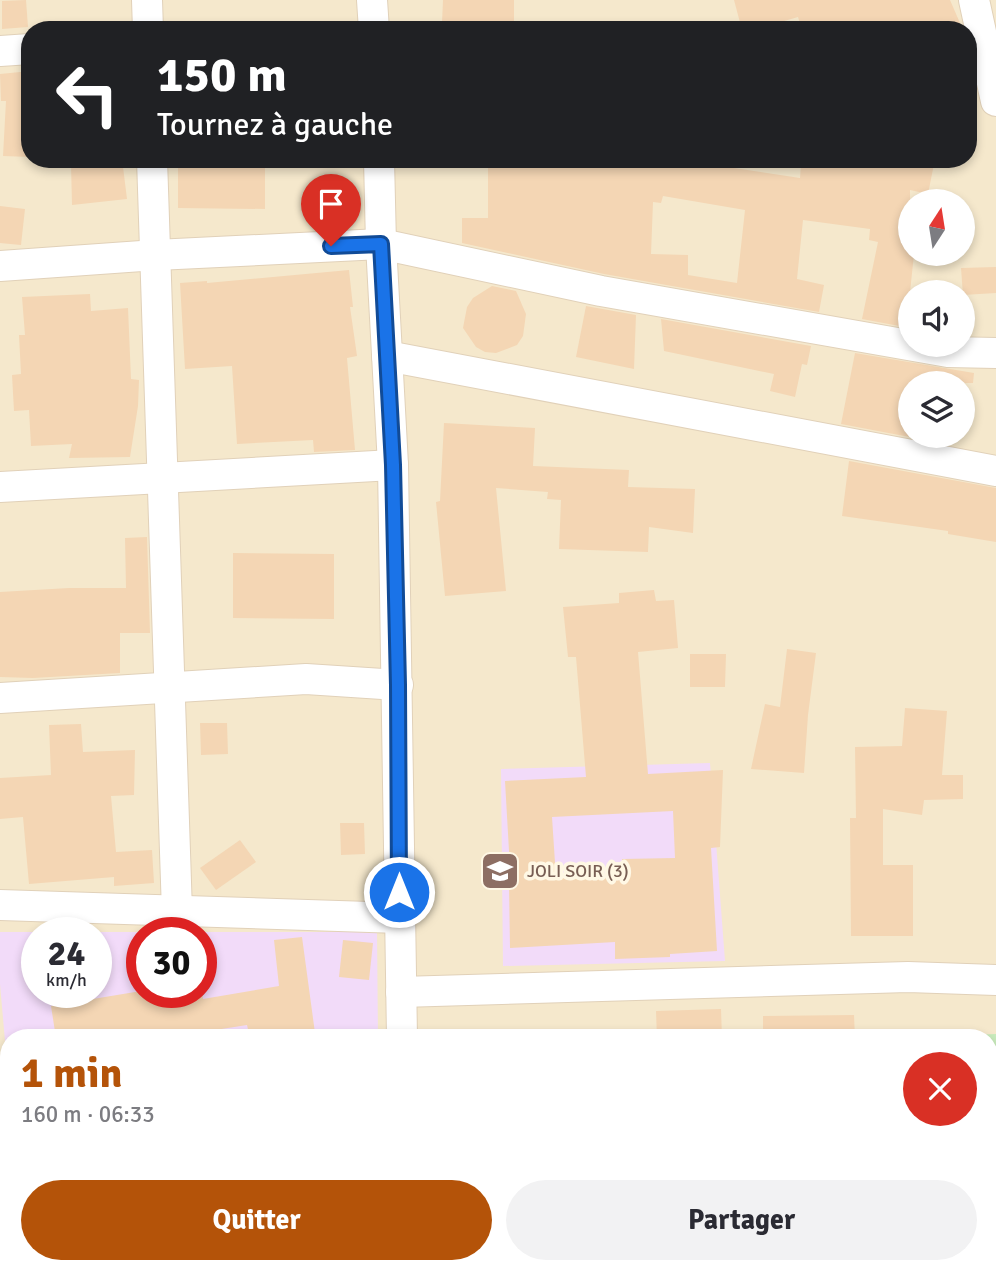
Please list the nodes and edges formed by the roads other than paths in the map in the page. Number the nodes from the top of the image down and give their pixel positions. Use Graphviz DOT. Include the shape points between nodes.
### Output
graph roads {
  1 [pos="147,0"];
  2 [pos="372,0"];
  3 [pos="974,0"];
  4 [pos="148,21"];
  5 [pos="373,21"];
  6 [pos="975,21"];
  7 [pos="21,50"];
  8 [pos="0,51"];
  9 [pos="977,52"];
  10 [pos="978,70"];
  11 [pos="996,101"];
  12 [pos="152,168"];
  13 [pos="379,168"];
  14 [pos="381,244"];
  15 [pos="156,255"];
  16 [pos="0,265"];
  17 [pos="996,353"];
  18 [pos="387,356"];
  19 [pos="393,465"];
  20 [pos="996,471"];
  21 [pos="163,477"];
  22 [pos="0,487"];
  23 [pos="398,685"];
  24 [pos="170,688"];
  25 [pos="0,698"];
  26 [pos="0,905"];
  27 [pos="177,912"];
  28 [pos="400,918"];
  29 [pos="996,980"];
  30 [pos="401,992"];
  31 [pos="402,1029"];
  1 -- 4 [label="street"];
  2 -- 5 [label="street"];
  3 -- 6 [label="street"];
  7 -- 8 [label="street"];
  9 -- 10 [label="street"];
  10 -- 11 [label="street"];
  12 -- 15 [label="street"];
  13 -- 14 [label="street"];
  14 -- 15 [label="street"];
  14 -- 17 [label="street" via="641,298 948,352"];
  14 -- 18 [label="street"];
  15 -- 16 [label="street"];
  15 -- 21 [label="street"];
  18 -- 19 [label="street"];
  18 -- 20 [label="street"];
  19 -- 21 [label="street"];
  19 -- 23 [label="street"];
  21 -- 22 [label="street"];
  21 -- 24 [label="street"];
  23 -- 24 [label="street" via="306,679"];
  23 -- 28 [label="street"];
  24 -- 25 [label="street"];
  24 -- 27 [label="street"];
  26 -- 27 [label="street"];
  27 -- 28 [label="street"];
  28 -- 30 [label="street"];
  29 -- 30 [label="street" via="908,977"];
  30 -- 31 [label="street"];
}
